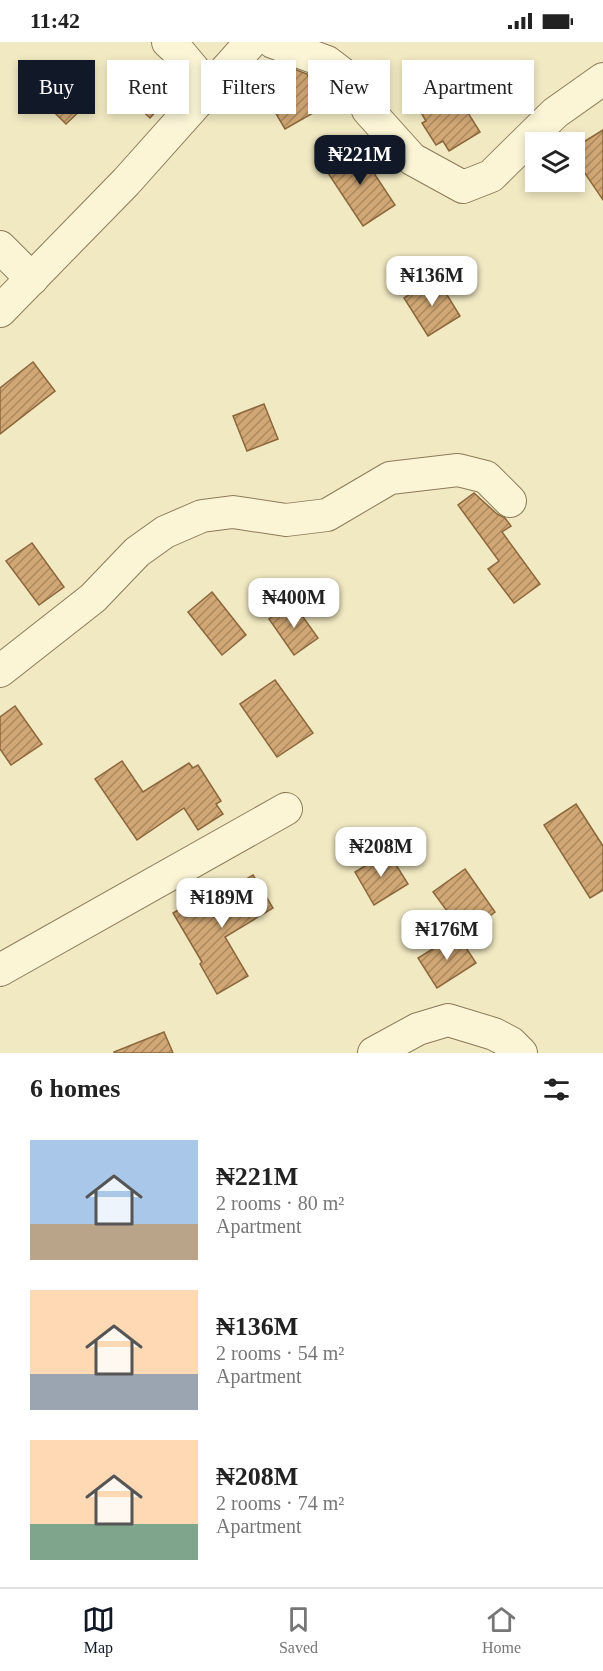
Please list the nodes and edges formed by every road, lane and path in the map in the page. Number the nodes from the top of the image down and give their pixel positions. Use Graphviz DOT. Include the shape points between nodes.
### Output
graph roads {
  1 [pos="168,42"];
  2 [pos="251,42"];
  3 [pos="273,42"];
  4 [pos="235,60"];
  5 [pos="201,78"];
  6 [pos="603,79"];
  7 [pos="201,97"];
  8 [pos="0,247"];
  9 [pos="32,279"];
  10 [pos="0,311"];
  11 [pos="510,501"];
  12 [pos="0,671"];
  13 [pos="286,808"];
  14 [pos="0,970"];
  15 [pos="374,1053"];
  16 [pos="521,1053"];
  1 -- 5 [label="street"];
  2 -- 4 [label="street"];
  3 -- 6 [label="street" via="327,62 356,84 368,110 412,159 463,187 491,176 555,113"];
  7 -- 9 [label="street"];
  8 -- 9 [label="street"];
  9 -- 10 [label="street"];
  11 -- 12 [label="street" via="486,477 458,470 390,478 327,515 286,520 233,512 202,516 165,532 137,552 93,598"];
  13 -- 14 [label="street"];
  15 -- 16 [label="street" via="418,1029 448,1020 494,1034"];
}
